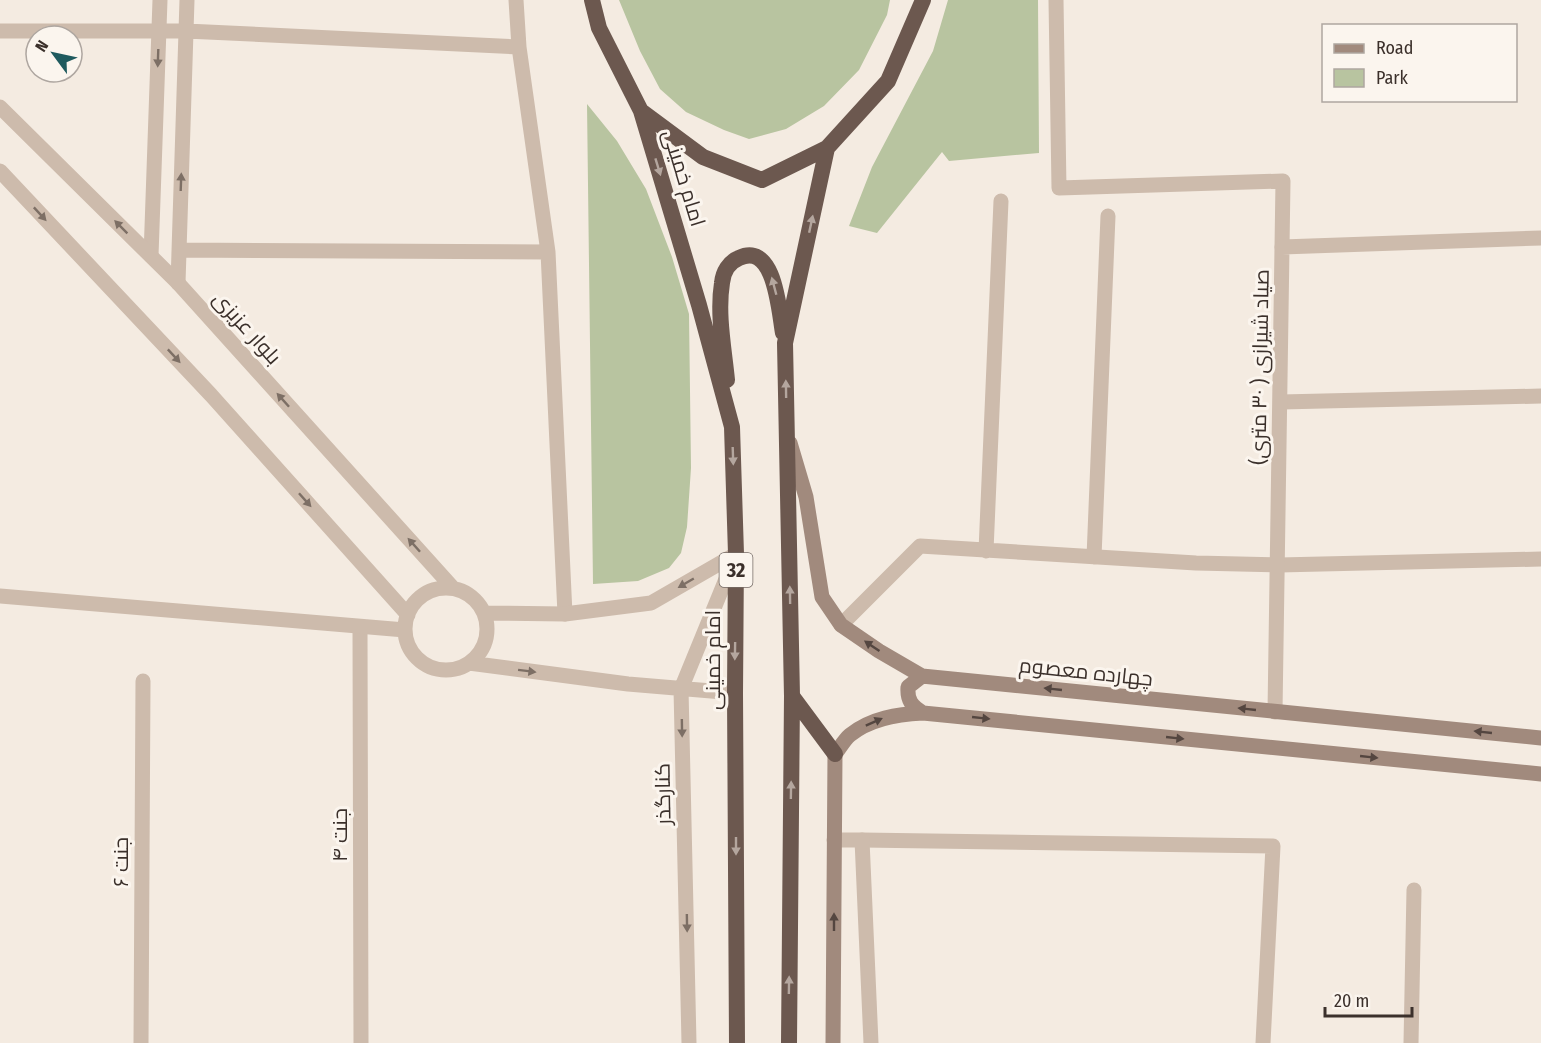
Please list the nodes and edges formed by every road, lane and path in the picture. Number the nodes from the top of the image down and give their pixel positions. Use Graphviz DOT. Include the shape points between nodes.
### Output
graph roads {
  1 [pos="160,0"];
  2 [pos="187,0"];
  3 [pos="516,0"];
  4 [pos="592,0"];
  5 [pos="923,0"];
  6 [pos="1056,0"];
  7 [pos="159,30"];
  8 [pos="0,31"];
  9 [pos="186,31"];
  10 [pos="519,47"];
  11 [pos="0,107"];
  12 [pos="641,111"];
  13 [pos="827,148"];
  14 [pos="0,171"];
  15 [pos="1001,201"];
  16 [pos="1108,216"];
  17 [pos="1541,237"];
  18 [pos="1282,246"];
  19 [pos="179,250"];
  20 [pos="548,252"];
  21 [pos="151,256"];
  22 [pos="178,283"];
  23 [pos="785,343"];
  24 [pos="1541,396"];
  25 [pos="1281,402"];
  26 [pos="732,427"];
  27 [pos="787,435"];
  28 [pos="986,551"];
  29 [pos="736,554"];
  30 [pos="1094,557"];
  31 [pos="1541,559"];
  32 [pos="1279,565"];
  33 [pos="453,588"];
  34 [pos="0,596"];
  35 [pos="485,613"];
  36 [pos="565,614"];
  37 [pos="406,623"];
  38 [pos="841,626"];
  39 [pos="360,628"];
  40 [pos="469,663"];
  41 [pos="922,676"];
  42 [pos="143,681"];
  43 [pos="681,688"];
  44 [pos="735,693"];
  45 [pos="792,696"];
  46 [pos="1275,712"];
  47 [pos="923,713"];
  48 [pos="1541,738"];
  49 [pos="835,753"];
  50 [pos="1541,774"];
  51 [pos="834,840"];
  52 [pos="862,840"];
  53 [pos="1414,890"];
  54 [pos="141,1043"];
  55 [pos="361,1043"];
  56 [pos="689,1043"];
  57 [pos="737,1043"];
  58 [pos="789,1043"];
  59 [pos="833,1043"];
  60 [pos="871,1043"];
  61 [pos="1263,1043"];
  62 [pos="1411,1043"];
  1 -- 7 [label="street"];
  2 -- 9 [label="street"];
  3 -- 10 [label="street"];
  4 -- 12 [label="highway, 32" via="599,28"];
  5 -- 13 [label="highway, 32" via="888,81"];
  6 -- 18 [label="street" via="1059,188 1283,181"];
  7 -- 8 [label="street"];
  7 -- 9 [label="street"];
  7 -- 21 [label="street, one-way"];
  9 -- 10 [label="street"];
  19 -- 9 [label="street, one-way"];
  10 -- 20 [label="street"];
  21 -- 11 [label="street, بلوار عزیزی, one-way"];
  12 -- 13 [label="highway, 32" via="703,157 762,180"];
  12 -- 26 [label="highway, امام خمینی / 32, one-way"];
  23 -- 13 [label="highway, one-way"];
  14 -- 37 [label="street, one-way" via="211,395"];
  15 -- 28 [label="street"];
  16 -- 30 [label="street"];
  17 -- 18 [label="street, صیاد شیرازی ( ۳۰ متری)"];
  18 -- 25 [label="street, صیاد شیرازی ( ۳۰ متری)"];
  19 -- 20 [label="street"];
  19 -- 22 [label="street"];
  20 -- 36 [label="street"];
  21 -- 22 [label="street, بلوار عزیزی"];
  33 -- 22 [label="street, بلوار عزیزی, one-way"];
  23 -- 26 [label="highway, one-way" via="769,268 752,255 732,261 722,283"];
  27 -- 23 [label="highway, one-way"];
  24 -- 25 [label="street"];
  25 -- 32 [label="street, صیاد شیرازی ( ۳۰ متری)"];
  26 -- 29 [label="highway, امام خمینی / 32, one-way"];
  27 -- 38 [label="main road, چهارده معصوم" via="806,497 822,597"];
  45 -- 27 [label="highway, one-way"];
  28 -- 30 [label="street"];
  28 -- 38 [label="street" via="920,546"];
  29 -- 36 [label="street, one-way" via="651,603"];
  29 -- 43 [label="street, کنارگذر"];
  29 -- 44 [label="highway, امام خمینی / 32, one-way"];
  30 -- 32 [label="street"];
  31 -- 32 [label="street"];
  32 -- 46 [label="street, صیاد شیرازی ( ۳۰ متری)"];
  33 -- 35 [label="street" via="466,592"];
  33 -- 37 [label="street" via="434,589 418,599"];
  34 -- 39 [label="street"];
  35 -- 36 [label="street"];
  35 -- 40 [label="street" via="488,632 482,649"];
  37 -- 39 [label="street"];
  37 -- 40 [label="street" via="412,651 428,666 449,670"];
  41 -- 38 [label="main road, چهارده معصوم, one-way"];
  39 -- 55 [label="street, جنت ۴"];
  40 -- 43 [label="street, one-way"];
  46 -- 41 [label="main road, چهارده معصوم, one-way"];
  41 -- 47 [label="main road" via="908,687 907,695"];
  42 -- 54 [label="street, جنت ۶"];
  43 -- 44 [label="street"];
  43 -- 56 [label="street, کنارگذر, one-way"];
  44 -- 57 [label="highway, امام خمینی / 32, one-way"];
  45 -- 49 [label="highway"];
  58 -- 45 [label="highway, one-way"];
  48 -- 46 [label="main road, چهارده معصوم, one-way"];
  49 -- 47 [label="main road, one-way" via="850,735 873,722 896,714"];
  47 -- 50 [label="main road, one-way"];
  49 -- 51 [label="main road"];
  51 -- 52 [label="street"];
  59 -- 51 [label="main road, one-way"];
  52 -- 60 [label="street"];
  52 -- 61 [label="street" via="1273,846"];
  53 -- 62 [label="street"];
}
